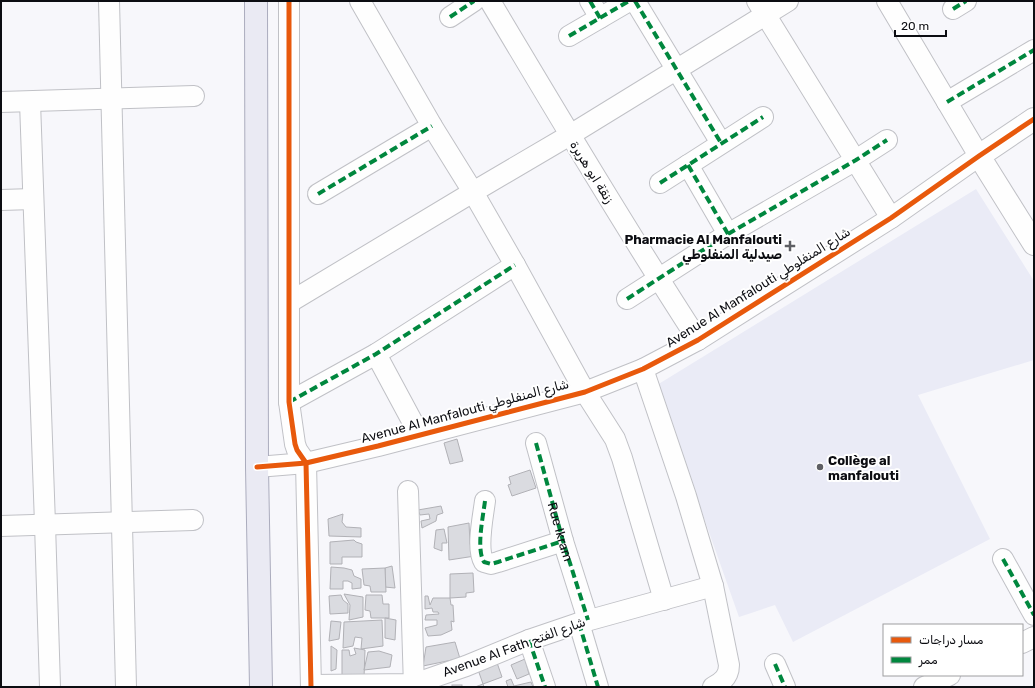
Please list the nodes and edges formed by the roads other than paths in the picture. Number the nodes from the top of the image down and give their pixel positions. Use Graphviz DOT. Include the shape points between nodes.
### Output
graph roads {
  1 [pos="109,1"];
  2 [pos="256,1"];
  3 [pos="360,1"];
  4 [pos="474,1"];
  5 [pos="490,1"];
  6 [pos="590,1"];
  7 [pos="629,1"];
  8 [pos="635,1"];
  9 [pos="788,1"];
  10 [pos="887,1"];
  11 [pos="290,2"];
  12 [pos="761,8"];
  13 [pos="450,17"];
  14 [pos="600,18"];
  15 [pos="569,36"];
  16 [pos="1034,50"];
  17 [pos="677,71"];
  18 [pos="194,96"];
  19 [pos="112,99"];
  20 [pos="1,102"];
  21 [pos="30,102"];
  22 [pos="947,102"];
  23 [pos="763,117"];
  24 [pos="1034,119"];
  25 [pos="432,126"];
  26 [pos="570,136"];
  27 [pos="887,140"];
  28 [pos="721,143"];
  29 [pos="979,156"];
  30 [pos="856,160"];
  31 [pos="688,165"];
  32 [pos="660,183"];
  33 [pos="473,192"];
  34 [pos="318,194"];
  35 [pos="33,199"];
  36 [pos="1,200"];
  37 [pos="891,218"];
  38 [pos="728,234"];
  39 [pos="1034,244"];
  40 [pos="515,265"];
  41 [pos="658,279"];
  42 [pos="626,299"];
  43 [pos="290,302"];
  44 [pos="698,340"];
  45 [pos="376,354"];
  46 [pos="644,369"];
  47 [pos="585,392"];
  48 [pos="288,402"];
  49 [pos="418,434"];
  50 [pos="536,443"];
  51 [pos="306,463"];
  52 [pos="257,466"];
  53 [pos="408,491"];
  54 [pos="485,501"];
  55 [pos="193,520"];
  56 [pos="122,521"];
  57 [pos="45,524"];
  58 [pos="1,526"];
  59 [pos="563,542"];
  60 [pos="1003,559"];
  61 [pos="713,586"];
  62 [pos="664,600"];
  63 [pos="1034,615"];
  64 [pos="584,621"];
  65 [pos="1034,637"];
  66 [pos="529,640"];
  67 [pos="1023,642"];
  68 [pos="775,664"];
  69 [pos="948,676"];
  70 [pos="414,685"];
  71 [pos="311,686"];
  72 [pos="50,687"];
  73 [pos="126,687"];
  74 [pos="261,687"];
  75 [pos="545,687"];
  76 [pos="598,687"];
  77 [pos="713,687"];
  78 [pos="785,687"];
  79 [pos="924,687"];
  1 -- 19 [label="street"];
  2 -- 52 [label="main road"];
  3 -- 25 [label="street"];
  4 -- 13 [label="street"];
  5 -- 26 [label="street, زنقة ابو هريرة"];
  6 -- 14 [label="street"];
  7 -- 14 [label="street"];
  8 -- 17 [label="street"];
  9 -- 12 [label="street"];
  10 -- 22 [label="street"];
  11 -- 43 [label="street"];
  12 -- 17 [label="street"];
  12 -- 30 [label="street"];
  14 -- 15 [label="street"];
  16 -- 22 [label="street"];
  17 -- 26 [label="street"];
  17 -- 28 [label="street"];
  18 -- 19 [label="street"];
  19 -- 21 [label="street"];
  19 -- 56 [label="street"];
  20 -- 21 [label="street"];
  21 -- 35 [label="street"];
  22 -- 29 [label="street"];
  23 -- 28 [label="street"];
  24 -- 29 [label="street, Avenue Al Manfalouti شارع المنفلوطي"];
  25 -- 33 [label="street"];
  25 -- 34 [label="street"];
  26 -- 33 [label="street"];
  26 -- 41 [label="street, زنقة ابو هريرة"];
  27 -- 30 [label="street"];
  28 -- 31 [label="street"];
  29 -- 37 [label="street, Avenue Al Manfalouti شارع المنفلوطي"];
  29 -- 39 [label="street"];
  30 -- 37 [label="street"];
  30 -- 38 [label="street"];
  31 -- 32 [label="street"];
  31 -- 38 [label="street"];
  33 -- 40 [label="street"];
  33 -- 43 [label="street"];
  35 -- 36 [label="street"];
  35 -- 57 [label="street"];
  37 -- 44 [label="street, Avenue Al Manfalouti شارع المنفلوطي"];
  38 -- 41 [label="street"];
  40 -- 45 [label="street"];
  40 -- 47 [label="street"];
  41 -- 42 [label="street"];
  41 -- 44 [label="street, زنقة ابو هريرة"];
  43 -- 48 [label="street"];
  44 -- 46 [label="street, Avenue Al Manfalouti شارع المنفلوطي"];
  45 -- 48 [label="street"];
  45 -- 49 [label="street"];
  46 -- 47 [label="street, Avenue Al Manfalouti شارع المنفلوطي"];
  46 -- 61 [label="street"];
  47 -- 49 [label="street, Avenue Al Manfalouti شارع المنفلوطي"];
  47 -- 62 [label="street" via="615,439"];
  48 -- 51 [label="street" via="295,444"];
  49 -- 51 [label="street, Avenue Al Manfalouti شارع المنفلوطي"];
  50 -- 59 [label="street, Rue Ikram"];
  51 -- 52 [label="street, Avenue Al Manfalouti شارع المنفلوطي"];
  51 -- 71 [label="street"];
  52 -- 74 [label="main road"];
  53 -- 70 [label="street"];
  54 -- 59 [label="street" via="481,547 484,562 491,564"];
  55 -- 56 [label="street"];
  56 -- 57 [label="street"];
  56 -- 73 [label="street"];
  57 -- 58 [label="street"];
  57 -- 72 [label="street"];
  59 -- 64 [label="street, Rue Ikram"];
  60 -- 63 [label="street"];
  61 -- 62 [label="street, Avenue Al Fath شارع الفتح"];
  61 -- 77 [label="street" via="729,665 726,676 720,684"];
  62 -- 64 [label="street, Avenue Al Fath شارع الفتح"];
  64 -- 66 [label="street, Avenue Al Fath شارع الفتح"];
  64 -- 76 [label="street, Rue Ikram"];
  65 -- 67 [label="street"];
  66 -- 70 [label="street, Avenue Al Fath شارع الفتح"];
  66 -- 75 [label="street"];
  68 -- 78 [label="street"];
  69 -- 79 [label="street"];
  70 -- 71 [label="street, Avenue Al Fath شارع الفتح"];
}
